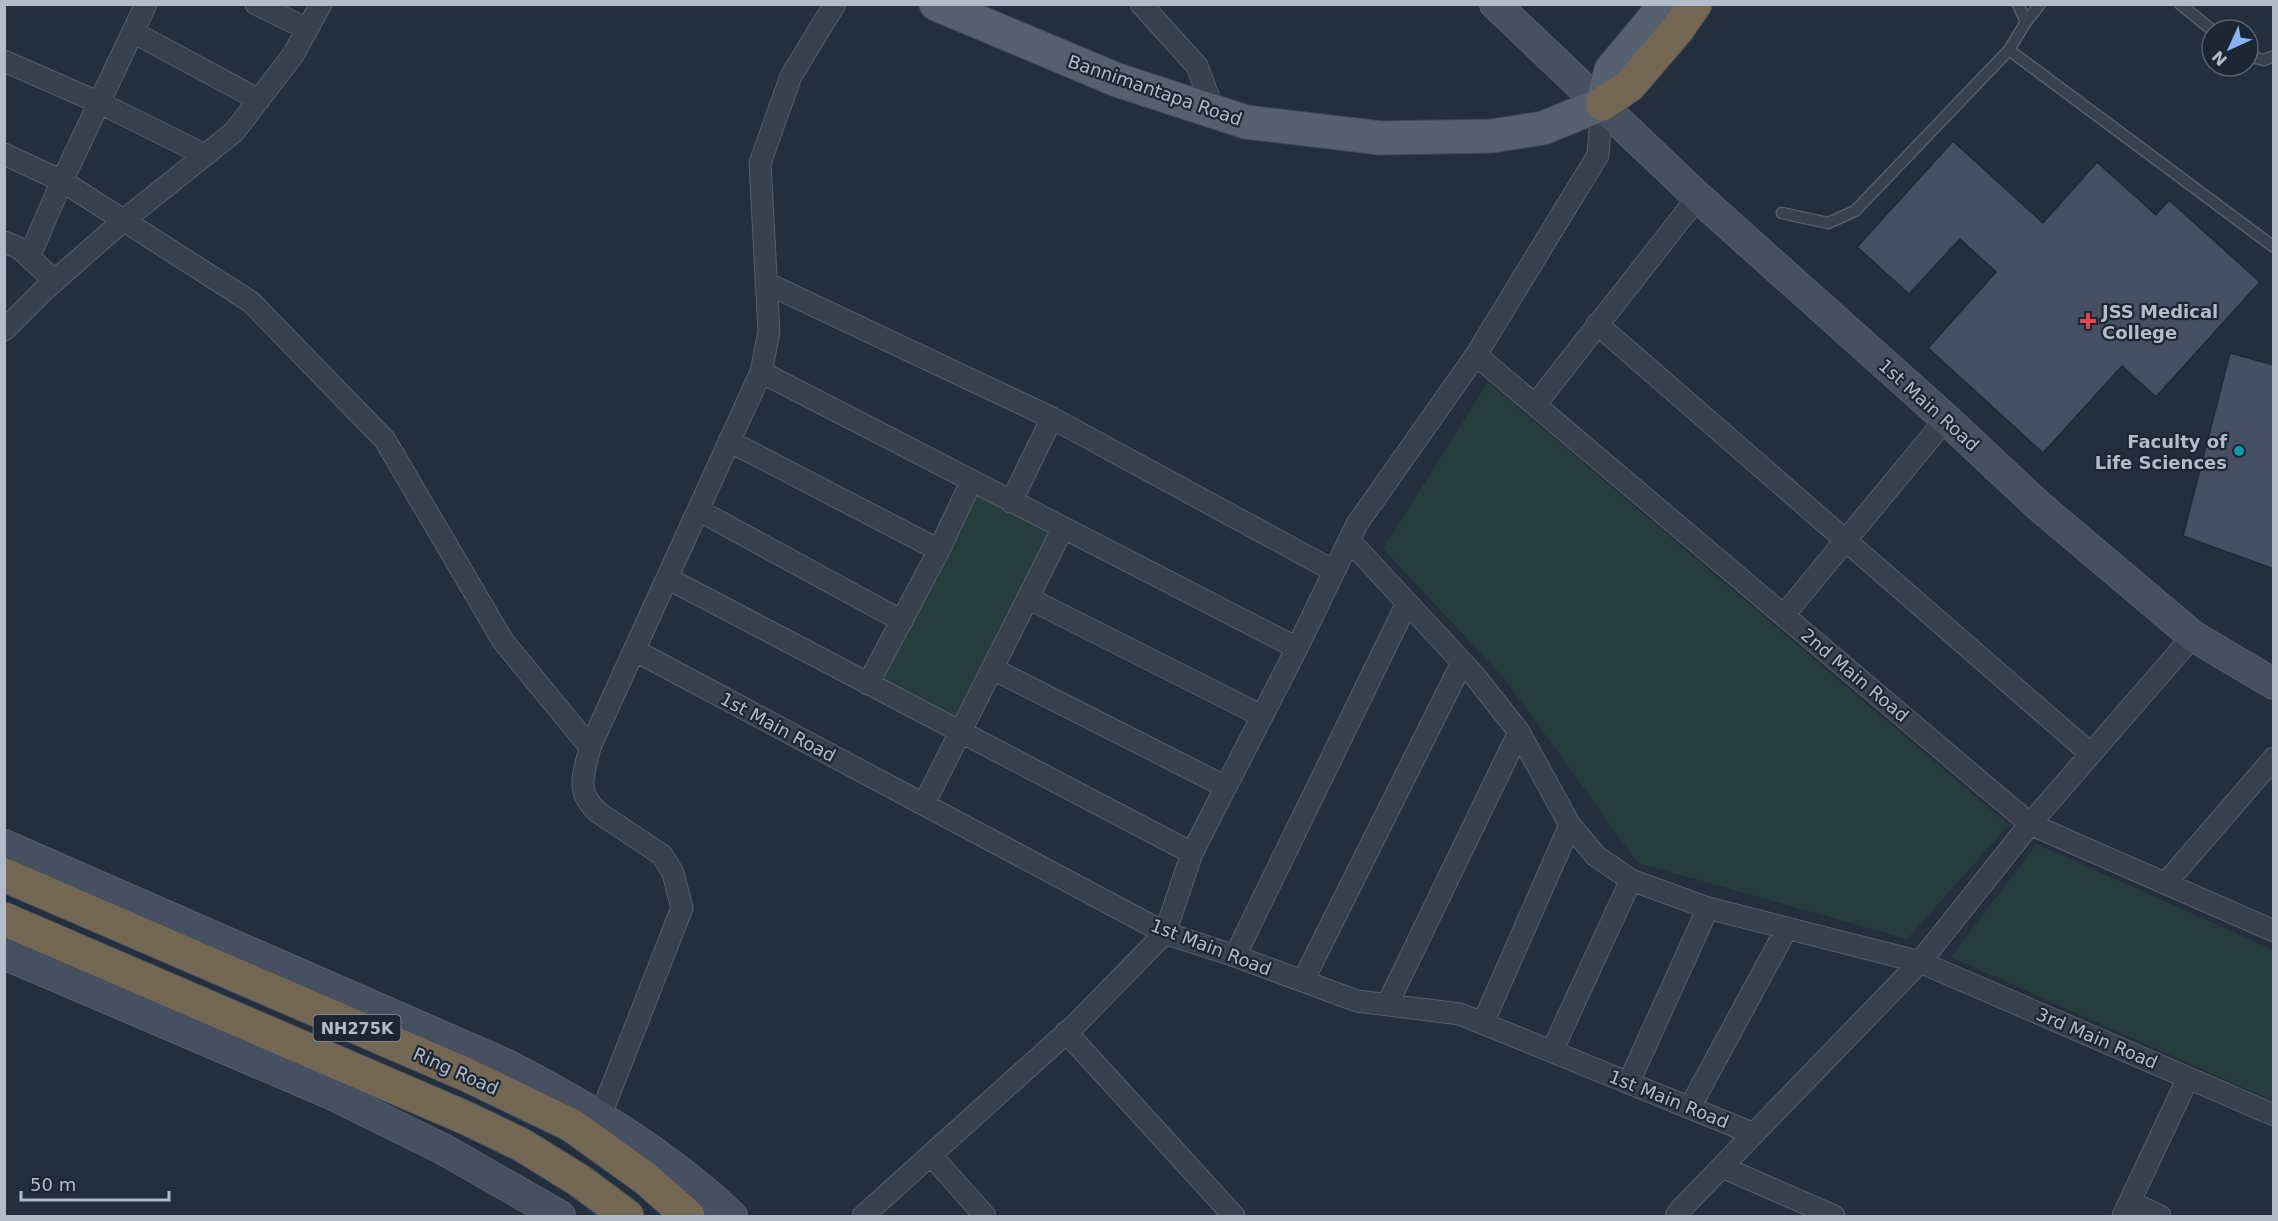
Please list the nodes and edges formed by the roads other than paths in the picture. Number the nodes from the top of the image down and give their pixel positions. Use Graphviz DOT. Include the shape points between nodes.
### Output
graph roads {
  1 [pos="146,4"];
  2 [pos="256,4"];
  3 [pos="321,4"];
  4 [pos="936,4"];
  5 [pos="1141,4"];
  6 [pos="1495,4"];
  7 [pos="1666,4"];
  8 [pos="1695,4"];
  9 [pos="2018,4"];
  10 [pos="2040,4"];
  11 [pos="2180,4"];
  12 [pos="833,5"];
  13 [pos="2200,20"];
  14 [pos="2026,22"];
  15 [pos="307,29"];
  16 [pos="134,32"];
  17 [pos="2009,50"];
  18 [pos="4,61"];
  19 [pos="259,100"];
  20 [pos="100,103"];
  21 [pos="1602,104"];
  22 [pos="1214,111"];
  23 [pos="4,154"];
  24 [pos="205,155"];
  25 [pos="62,181"];
  26 [pos="1698,197"];
  27 [pos="1782,213"];
  28 [pos="124,220"];
  29 [pos="4,242"];
  30 [pos="2274,247"];
  31 [pos="29,257"];
  32 [pos="55,281"];
  33 [pos="766,282"];
  34 [pos="1597,324"];
  35 [pos="5,329"];
  36 [pos="1476,355"];
  37 [pos="761,372"];
  38 [pos="1535,405"];
  39 [pos="1052,418"];
  40 [pos="1946,419"];
  41 [pos="729,441"];
  42 [pos="971,482"];
  43 [pos="1011,502"];
  44 [pos="698,510"];
  45 [pos="1063,528"];
  46 [pos="1349,540"];
  47 [pos="1845,540"];
  48 [pos="939,550"];
  49 [pos="1334,571"];
  50 [pos="667,578"];
  51 [pos="1028,598"];
  52 [pos="1407,603"];
  53 [pos="1784,615"];
  54 [pos="902,621"];
  55 [pos="2193,636"];
  56 [pos="1297,648"];
  57 [pos="634,650"];
  58 [pos="1462,663"];
  59 [pos="993,669"];
  60 [pos="868,684"];
  61 [pos="2274,684"];
  62 [pos="1262,716"];
  63 [pos="961,732"];
  64 [pos="1519,732"];
  65 [pos="590,747"];
  66 [pos="2091,754"];
  67 [pos="2274,758"];
  68 [pos="1226,786"];
  69 [pos="924,804"];
  70 [pos="2030,824"];
  71 [pos="1570,825"];
  72 [pos="4,845"];
  73 [pos="1192,853"];
  74 [pos="4,875"];
  75 [pos="1631,880"];
  76 [pos="2166,883"];
  77 [pos="1708,908"];
  78 [pos="4,920"];
  79 [pos="1787,928"];
  80 [pos="2274,931"];
  81 [pos="1164,933"];
  82 [pos="4,954"];
  83 [pos="1235,956"];
  84 [pos="1920,962"];
  85 [pos="1303,981"];
  86 [pos="1387,1005"];
  87 [pos="1483,1023"];
  88 [pos="1066,1032"];
  89 [pos="1552,1051"];
  90 [pos="2188,1078"];
  91 [pos="1629,1082"];
  92 [pos="1690,1107"];
  93 [pos="2274,1115"];
  94 [pos="600,1117"];
  95 [pos="1754,1134"];
  96 [pos="931,1155"];
  97 [pos="1722,1167"];
  98 [pos="2126,1209"];
  99 [pos="560,1216"];
  100 [pos="627,1216"];
  101 [pos="688,1216"];
  102 [pos="732,1216"];
  103 [pos="863,1216"];
  104 [pos="985,1216"];
  105 [pos="1234,1216"];
  106 [pos="1676,1216"];
  107 [pos="1834,1216"];
  108 [pos="2160,1216"];
  1 -- 16 [label="street"];
  2 -- 15 [label="street"];
  3 -- 15 [label="street"];
  4 -- 22 [label="main road, Bannimantapa Road" via="1117,80"];
  5 -- 22 [label="street" via="1197,66"];
  6 -- 21 [label="street, 1st Main Road"];
  7 -- 21 [label="main road" via="1611,70"];
  8 -- 21 [label="highway, Bannimantapa Road" via="1629,86"];
  9 -- 14 [label="lane"];
  10 -- 14 [label="lane"];
  11 -- 13 [label="lane"];
  12 -- 33 [label="street" via="791,76 760,163"];
  14 -- 17 [label="lane"];
  15 -- 19 [label="street"];
  16 -- 19 [label="street"];
  16 -- 20 [label="street"];
  17 -- 27 [label="lane" via="1855,211 1827,223"];
  17 -- 30 [label="lane"];
  18 -- 20 [label="street"];
  19 -- 24 [label="street" via="234,132"];
  20 -- 24 [label="street"];
  20 -- 25 [label="street"];
  21 -- 22 [label="main road, Bannimantapa Road" via="1543,128 1492,136 1382,138 1246,122"];
  21 -- 26 [label="street, 1st Main Road"];
  21 -- 36 [label="street" via="1598,155"];
  23 -- 25 [label="street"];
  24 -- 28 [label="street"];
  25 -- 28 [label="street"];
  25 -- 31 [label="street"];
  26 -- 34 [label="street"];
  26 -- 40 [label="street, 1st Main Road"];
  28 -- 32 [label="street"];
  28 -- 65 [label="street" via="251,302 385,440 503,641"];
  29 -- 31 [label="street" via="20,248"];
  31 -- 32 [label="street"];
  32 -- 35 [label="street"];
  33 -- 37 [label="street" via="770,332"];
  33 -- 39 [label="street"];
  34 -- 38 [label="street"];
  34 -- 47 [label="street"];
  36 -- 38 [label="street, 2nd Main Road"];
  36 -- 46 [label="street"];
  37 -- 41 [label="street"];
  37 -- 42 [label="street"];
  38 -- 53 [label="street, 2nd Main Road"];
  39 -- 43 [label="street"];
  39 -- 49 [label="street"];
  40 -- 47 [label="street"];
  40 -- 55 [label="street, 1st Main Road" via="2039,506"];
  41 -- 44 [label="street"];
  41 -- 48 [label="street"];
  42 -- 43 [label="street"];
  42 -- 48 [label="street"];
  43 -- 45 [label="street"];
  44 -- 50 [label="street"];
  44 -- 54 [label="street"];
  45 -- 51 [label="street"];
  45 -- 56 [label="street"];
  46 -- 49 [label="street"];
  46 -- 52 [label="street, 3rd Main Road"];
  47 -- 53 [label="street"];
  47 -- 66 [label="street"];
  48 -- 54 [label="street"];
  49 -- 56 [label="street"];
  50 -- 57 [label="street"];
  50 -- 60 [label="street"];
  51 -- 59 [label="street"];
  51 -- 62 [label="street"];
  52 -- 58 [label="street, 3rd Main Road"];
  52 -- 83 [label="street"];
  53 -- 70 [label="street, 2nd Main Road"];
  54 -- 60 [label="street"];
  55 -- 61 [label="street, 1st Main Road"];
  55 -- 66 [label="street"];
  56 -- 62 [label="street"];
  57 -- 65 [label="street"];
  57 -- 69 [label="street, 1st Main Road"];
  58 -- 64 [label="street, 3rd Main Road"];
  58 -- 85 [label="street"];
  59 -- 63 [label="street"];
  59 -- 68 [label="street"];
  60 -- 63 [label="street"];
  62 -- 68 [label="street"];
  63 -- 69 [label="street"];
  63 -- 73 [label="street"];
  64 -- 71 [label="street, 3rd Main Road"];
  64 -- 86 [label="street"];
  65 -- 94 [label="street" via="581,786 585,797 599,813 662,855 674,873 682,908"];
  66 -- 70 [label="street"];
  67 -- 76 [label="street"];
  68 -- 73 [label="street"];
  69 -- 81 [label="street, 1st Main Road"];
  70 -- 76 [label="street, 2nd Main Road"];
  70 -- 84 [label="street"];
  71 -- 75 [label="street, 3rd Main Road" via="1596,856"];
  71 -- 87 [label="street"];
  72 -- 94 [label="street" via="505,1064"];
  73 -- 81 [label="street"];
  74 -- 101 [label="highway, Ring Road / NH275K" via="467,1075 571,1125 645,1178"];
  75 -- 77 [label="street, 3rd Main Road"];
  75 -- 89 [label="street"];
  76 -- 80 [label="street, 2nd Main Road"];
  77 -- 79 [label="street, 3rd Main Road"];
  77 -- 91 [label="street"];
  78 -- 100 [label="highway, NH275K" via="466,1118 522,1145"];
  79 -- 84 [label="street, 3rd Main Road"];
  79 -- 92 [label="street"];
  81 -- 83 [label="street, 1st Main Road"];
  81 -- 88 [label="street"];
  82 -- 99 [label="street" via="329,1093 443,1149"];
  83 -- 85 [label="street, 1st Main Road"];
  84 -- 90 [label="street, 3rd Main Road"];
  84 -- 95 [label="street"];
  85 -- 86 [label="street, 1st Main Road" via="1357,1001"];
  86 -- 87 [label="street, 1st Main Road" via="1460,1014"];
  87 -- 89 [label="street, 1st Main Road"];
  88 -- 96 [label="street"];
  88 -- 105 [label="street"];
  89 -- 91 [label="street, 1st Main Road"];
  90 -- 93 [label="street, 3rd Main Road"];
  90 -- 98 [label="street"];
  91 -- 92 [label="street, 1st Main Road"];
  92 -- 95 [label="street, 1st Main Road"];
  94 -- 102 [label="street" via="647,1147"];
  95 -- 97 [label="street"];
  96 -- 103 [label="street"];
  96 -- 104 [label="street"];
  97 -- 106 [label="street"];
  97 -- 107 [label="street"];
  98 -- 108 [label="street"];
}
